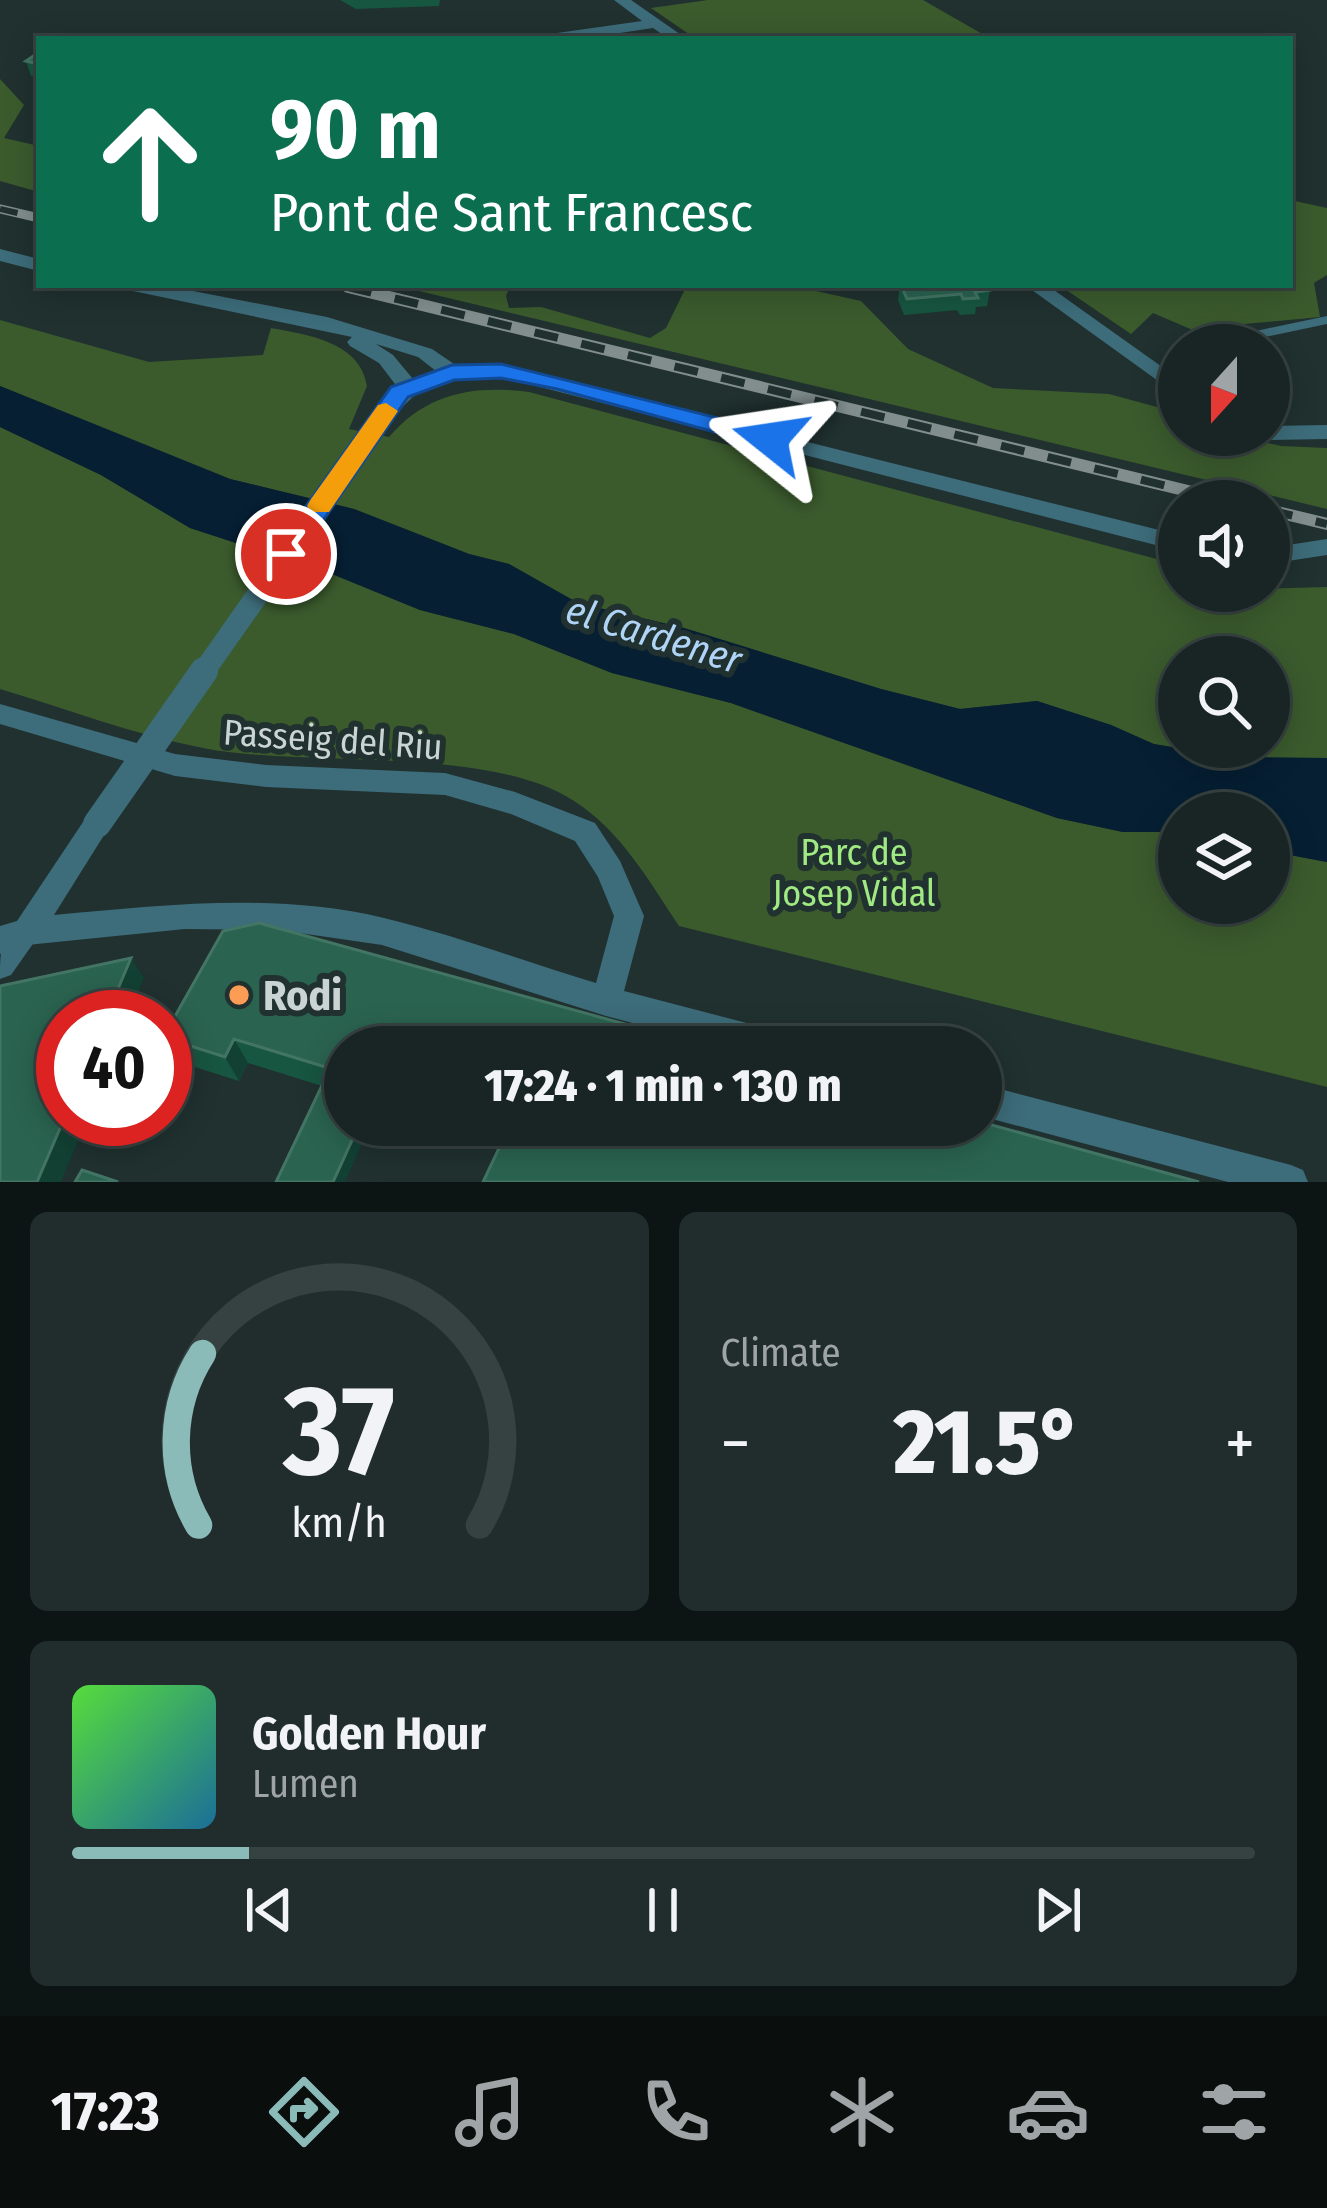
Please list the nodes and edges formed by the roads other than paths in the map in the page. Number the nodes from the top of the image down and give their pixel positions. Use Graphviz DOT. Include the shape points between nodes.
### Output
graph roads {
  1 [pos="621,0"];
  2 [pos="656,23"];
  3 [pos="570,36"];
  4 [pos="675,36"];
  5 [pos="0,255"];
  6 [pos="36,264"];
  7 [pos="147,288"];
  8 [pos="1039,288"];
  9 [pos="257,312"];
  10 [pos="1327,320"];
  11 [pos="1290,328"];
  12 [pos="452,372"];
  13 [pos="1158,374"];
  14 [pos="409,387"];
  15 [pos="1327,432"];
  16 [pos="1290,433"];
  17 [pos="1158,538"];
  18 [pos="1327,547"];
  19 [pos="1290,553"];
  20 [pos="0,714"];
  21 [pos="14,935"];
  22 [pos="0,965"];
  23 [pos="606,1001"];
  24 [pos="701,1026"];
  25 [pos="1002,1106"];
  26 [pos="1292,1182"];
  1 -- 2 [label="street"];
  2 -- 3 [label="street"];
  2 -- 4 [label="street"];
  5 -- 6 [label="street"];
  7 -- 9 [label="street"];
  8 -- 13 [label="street"];
  9 -- 12 [label="street" via="406,347"];
  9 -- 14 [label="street" via="373,350"];
  10 -- 11 [label="lane"];
  12 -- 14 [label="street"];
  12 -- 17 [label="street" via="558,382"];
  14 -- 21 [label="street, bridge"];
  15 -- 16 [label="street"];
  18 -- 19 [label="street"];
  20 -- 23 [label="street, Passeig del Riu" via="175,765 445,784 585,832 629,916"];
  21 -- 22 [label="street"];
  21 -- 23 [label="street" via="185,916 279,917 382,931"];
  23 -- 24 [label="street"];
  25 -- 26 [label="street"];
}
